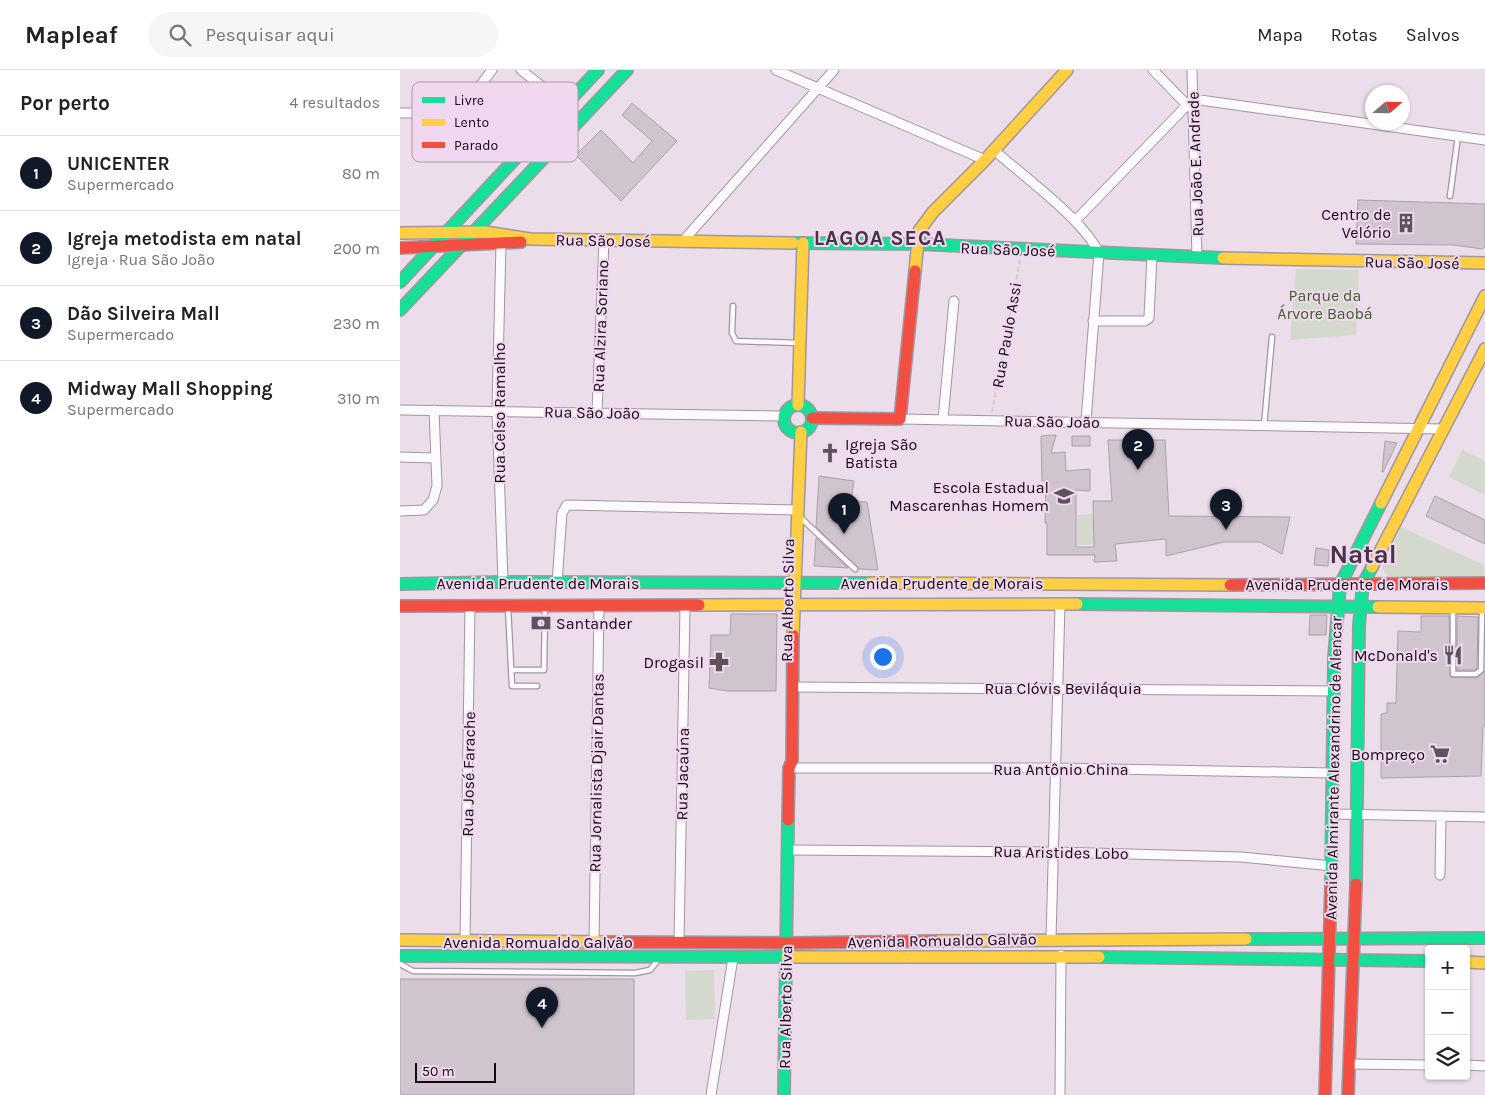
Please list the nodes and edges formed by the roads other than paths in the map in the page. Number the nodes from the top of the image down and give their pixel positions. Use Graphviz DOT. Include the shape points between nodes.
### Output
graph roads {
  1 [pos="492,70"];
  2 [pos="521,70"];
  3 [pos="598,70"];
  4 [pos="627,70"];
  5 [pos="776,70"];
  6 [pos="834,70"];
  7 [pos="1067,70"];
  8 [pos="1153,70"];
  9 [pos="1192,70"];
  10 [pos="483,82"];
  11 [pos="534,82"];
  12 [pos="818,87"];
  13 [pos="578,93"];
  14 [pos="1190,102"];
  15 [pos="578,122"];
  16 [pos="1458,135"];
  17 [pos="1485,140"];
  18 [pos="994,150"];
  19 [pos="985,160"];
  20 [pos="514,162"];
  21 [pos="521,162"];
  22 [pos="541,162"];
  23 [pos="1450,196"];
  24 [pos="505,200"];
  25 [pos="1076,221"];
  26 [pos="400,233"];
  27 [pos="448,233"];
  28 [pos="473,233"];
  29 [pos="530,239"];
  30 [pos="604,240"];
  31 [pos="683,242"];
  32 [pos="501,243"];
  33 [pos="803,243"];
  34 [pos="462,244"];
  35 [pos="918,244"];
  36 [pos="435,246"];
  37 [pos="400,248"];
  38 [pos="1099,253"];
  39 [pos="1152,255"];
  40 [pos="1197,257"];
  41 [pos="1485,263"];
  42 [pos="400,282"];
  43 [pos="1485,296"];
  44 [pos="954,301"];
  45 [pos="733,306"];
  46 [pos="400,310"];
  47 [pos="1093,321"];
  48 [pos="1272,337"];
  49 [pos="801,343"];
  50 [pos="1460,347"];
  51 [pos="1483,352"];
  52 [pos="798,405"];
  53 [pos="400,410"];
  54 [pos="434,410"];
  55 [pos="497,410"];
  56 [pos="597,412"];
  57 [pos="784,416"];
  58 [pos="812,418"];
  59 [pos="900,419"];
  60 [pos="944,420"];
  61 [pos="1086,421"];
  62 [pos="1264,426"];
  63 [pos="1418,429"];
  64 [pos="1442,430"];
  65 [pos="796,431"];
  66 [pos="400,457"];
  67 [pos="436,458"];
  68 [pos="400,511"];
  69 [pos="794,511"];
  70 [pos="855,569"];
  71 [pos="503,582"];
  72 [pos="557,583"];
  73 [pos="790,583"];
  74 [pos="1485,583"];
  75 [pos="400,584"];
  76 [pos="1363,584"];
  77 [pos="1340,585"];
  78 [pos="1060,604"];
  79 [pos="508,605"];
  80 [pos="545,605"];
  81 [pos="599,605"];
  82 [pos="400,606"];
  83 [pos="470,606"];
  84 [pos="685,606"];
  85 [pos="790,606"];
  86 [pos="1337,606"];
  87 [pos="1361,606"];
  88 [pos="1453,607"];
  89 [pos="1484,608"];
  90 [pos="510,670"];
  91 [pos="537,686"];
  92 [pos="792,687"];
  93 [pos="1057,688"];
  94 [pos="1334,691"];
  95 [pos="789,768"];
  96 [pos="1056,768"];
  97 [pos="1334,773"];
  98 [pos="1333,814"];
  99 [pos="1358,816"];
  100 [pos="1441,816"];
  101 [pos="1485,817"];
  102 [pos="789,850"];
  103 [pos="1054,852"];
  104 [pos="1332,866"];
  105 [pos="1440,875"];
  106 [pos="1329,938"];
  107 [pos="1353,938"];
  108 [pos="1485,938"];
  109 [pos="1051,939"];
  110 [pos="400,940"];
  111 [pos="465,941"];
  112 [pos="594,942"];
  113 [pos="786,942"];
  114 [pos="679,943"];
  115 [pos="1061,955"];
  116 [pos="400,956"];
  117 [pos="733,958"];
  118 [pos="787,958"];
  119 [pos="1328,958"];
  120 [pos="659,959"];
  121 [pos="1353,959"];
  122 [pos="1425,961"];
  123 [pos="1470,962"];
  124 [pos="1485,963"];
  125 [pos="400,964"];
  126 [pos="1349,1064"];
  127 [pos="1425,1065"];
  128 [pos="1470,1065"];
  129 [pos="1485,1066"];
  130 [pos="711,1095"];
  131 [pos="784,1095"];
  132 [pos="1060,1095"];
  133 [pos="1325,1095"];
  134 [pos="1348,1095"];
  1 -- 10 [label="street"];
  2 -- 11 [label="street"];
  3 -- 13 [label="main road"];
  4 -- 15 [label="main road"];
  5 -- 12 [label="street"];
  6 -- 12 [label="street"];
  7 -- 18 [label="main road"];
  8 -- 14 [label="street"];
  9 -- 14 [label="street, Rua João E. Andrade"];
  12 -- 19 [label="street"];
  12 -- 31 [label="street"];
  14 -- 16 [label="street"];
  14 -- 25 [label="street"];
  14 -- 40 [label="street, Rua João E. Andrade"];
  16 -- 17 [label="street"];
  16 -- 23 [label="lane"];
  18 -- 19 [label="main road"];
  18 -- 25 [label="street"];
  19 -- 35 [label="main road" via="925,221 919,231"];
  20 -- 27 [label="main road"];
  21 -- 24 [label="main road" via="505,185"];
  22 -- 24 [label="main road"];
  24 -- 28 [label="main road"];
  25 -- 38 [label="street" via="1091,237"];
  26 -- 27 [label="main road, Rua São José"];
  27 -- 28 [label="main road, Rua São José"];
  27 -- 36 [label="main road"];
  28 -- 29 [label="main road, Rua São José"];
  28 -- 34 [label="main road"];
  29 -- 30 [label="main road, Rua São José"];
  29 -- 32 [label="main road, Rua São José"];
  30 -- 31 [label="main road, Rua São José"];
  30 -- 56 [label="street, Rua Alzira Soriano"];
  31 -- 33 [label="main road, Rua São José"];
  32 -- 34 [label="main road, Rua São José"];
  32 -- 55 [label="street, Rua Celso Ramalho"];
  33 -- 35 [label="main road, Rua São José"];
  33 -- 49 [label="main road"];
  34 -- 36 [label="main road, Rua São José"];
  34 -- 46 [label="main road"];
  35 -- 38 [label="main road, Rua São José"];
  35 -- 59 [label="main road"];
  36 -- 37 [label="main road, Rua São José"];
  36 -- 42 [label="main road"];
  38 -- 39 [label="main road, Rua São José"];
  38 -- 47 [label="street"];
  39 -- 40 [label="main road, Rua São José"];
  39 -- 47 [label="street" via="1150,318 1145,321"];
  40 -- 41 [label="main road, Rua São José"];
  43 -- 50 [label="main road, Avenida Almirante Alexandrino de Alencar"];
  44 -- 60 [label="street"];
  45 -- 49 [label="lane" via="732,333 736,341"];
  47 -- 61 [label="street"];
  48 -- 62 [label="lane"];
  49 -- 52 [label="main road"];
  50 -- 51 [label="main road"];
  50 -- 63 [label="main road, Avenida Almirante Alexandrino de Alencar"];
  51 -- 64 [label="main road, Avenida Almirante Alexandrino de Alencar"];
  52 -- 57 [label="main road" via="790,408"];
  52 -- 58 [label="main road" via="807,408"];
  53 -- 54 [label="street, Rua São João"];
  54 -- 55 [label="street, Rua São João"];
  54 -- 67 [label="street"];
  55 -- 56 [label="street, Rua São João"];
  55 -- 71 [label="street, Rua Celso Ramalho"];
  56 -- 57 [label="street, Rua São João"];
  57 -- 65 [label="main road" via="786,424"];
  58 -- 59 [label="main road, Rua São João"];
  58 -- 65 [label="main road" via="808,428"];
  59 -- 60 [label="street, Rua São João"];
  60 -- 61 [label="street, Rua São João"];
  61 -- 62 [label="street, Rua São João"];
  62 -- 63 [label="street, Rua São João"];
  63 -- 64 [label="street, Rua São João"];
  63 -- 77 [label="main road, Avenida Almirante Alexandrino de Alencar"];
  64 -- 76 [label="main road, Avenida Almirante Alexandrino de Alencar"];
  65 -- 69 [label="main road, Rua Alberto Silva"];
  66 -- 67 [label="street"];
  67 -- 68 [label="street" via="437,486 430,504 424,510"];
  69 -- 70 [label="lane"];
  69 -- 72 [label="street" via="568,505 562,514"];
  69 -- 73 [label="main road, Rua Alberto Silva"];
  71 -- 72 [label="main road, Avenida Prudente de Morais"];
  71 -- 75 [label="main road, Avenida Prudente de Morais"];
  72 -- 73 [label="main road, Avenida Prudente de Morais"];
  73 -- 77 [label="main road, Avenida Prudente de Morais"];
  73 -- 85 [label="main road, Rua Alberto Silva"];
  74 -- 76 [label="main road, Avenida Prudente de Morais"];
  76 -- 77 [label="main road, Avenida Prudente de Morais"];
  76 -- 87 [label="main road, Avenida Almirante Alexandrino de Alencar"];
  77 -- 86 [label="main road, Avenida Almirante Alexandrino de Alencar"];
  78 -- 85 [label="main road, Avenida Prudente de Morais"];
  78 -- 86 [label="main road, Avenida Prudente de Morais"];
  78 -- 93 [label="street"];
  79 -- 80 [label="main road, Avenida Prudente de Morais"];
  79 -- 83 [label="main road, Avenida Prudente de Morais"];
  79 -- 90 [label="lane"];
  80 -- 81 [label="main road, Avenida Prudente de Morais"];
  80 -- 90 [label="lane" via="544,670"];
  81 -- 84 [label="main road, Avenida Prudente de Morais"];
  81 -- 112 [label="street, Rua Jornalista Djair Dantas"];
  82 -- 83 [label="main road, Avenida Prudente de Morais"];
  83 -- 111 [label="street, Rua José Farache"];
  84 -- 85 [label="main road, Avenida Prudente de Morais"];
  84 -- 114 [label="street, Rua Jacaúna"];
  85 -- 92 [label="main road, Rua Alberto Silva"];
  85 -- 95 [label="main road, Rua Alberto Silva" via="784,761"];
  86 -- 87 [label="main road, Avenida Prudente de Morais"];
  86 -- 94 [label="main road, Avenida Almirante Alexandrino de Alencar"];
  87 -- 88 [label="main road, Avenida Prudente de Morais"];
  87 -- 99 [label="main road, Avenida Almirante Alexandrino de Alencar"];
  88 -- 89 [label="main road, Avenida Prudente de Morais"];
  88 -- 89 [label="lane" via="1453,674 1476,674 1481,670"];
  90 -- 91 [label="lane" via="512,686"];
  92 -- 93 [label="street, Rua Clóvis Beviláquia"];
  92 -- 95 [label="main road, Rua Alberto Silva" via="792,761"];
  93 -- 94 [label="street, Rua Clóvis Beviláquia"];
  93 -- 96 [label="street"];
  94 -- 97 [label="main road, Avenida Almirante Alexandrino de Alencar"];
  95 -- 96 [label="street, Rua Antônio China"];
  95 -- 102 [label="main road, Rua Alberto Silva"];
  96 -- 97 [label="street, Rua Antônio China"];
  96 -- 103 [label="street"];
  97 -- 98 [label="main road, Avenida Almirante Alexandrino de Alencar"];
  98 -- 99 [label="street"];
  98 -- 104 [label="main road, Avenida Almirante Alexandrino de Alencar"];
  99 -- 100 [label="street"];
  99 -- 107 [label="main road, Avenida Almirante Alexandrino de Alencar"];
  100 -- 101 [label="street"];
  100 -- 105 [label="street"];
  102 -- 103 [label="street, Rua Aristides Lobo"];
  102 -- 113 [label="main road, Rua Alberto Silva"];
  103 -- 104 [label="street, Rua Aristides Lobo" via="1241,856"];
  103 -- 109 [label="street"];
  104 -- 106 [label="main road, Avenida Almirante Alexandrino de Alencar"];
  106 -- 107 [label="main road, Avenida Romualdo Galvão"];
  106 -- 109 [label="main road, Avenida Romualdo Galvão"];
  106 -- 119 [label="main road, Avenida Almirante Alexandrino de Alencar"];
  107 -- 108 [label="main road, Avenida Romualdo Galvão"];
  107 -- 121 [label="main road, Avenida Almirante Alexandrino de Alencar"];
  109 -- 113 [label="main road, Avenida Romualdo Galvão"];
  110 -- 111 [label="main road, Avenida Romualdo Galvão"];
  111 -- 112 [label="main road, Avenida Romualdo Galvão"];
  112 -- 114 [label="main road, Avenida Romualdo Galvão"];
  113 -- 114 [label="main road, Avenida Romualdo Galvão"];
  113 -- 118 [label="main road, Rua Alberto Silva"];
  115 -- 118 [label="main road, Avenida Romualdo Galvão"];
  115 -- 119 [label="main road, Avenida Romualdo Galvão"];
  115 -- 132 [label="street"];
  116 -- 120 [label="main road, Avenida Romualdo Galvão"];
  117 -- 118 [label="main road, Avenida Romualdo Galvão"];
  117 -- 120 [label="main road, Avenida Romualdo Galvão"];
  117 -- 130 [label="street"];
  118 -- 131 [label="main road, Rua Alberto Silva"];
  119 -- 121 [label="main road, Avenida Romualdo Galvão"];
  119 -- 133 [label="main road, Avenida Almirante Alexandrino de Alencar"];
  120 -- 125 [label="lane" via="650,970 635,973 413,971"];
  121 -- 122 [label="main road, Avenida Romualdo Galvão"];
  121 -- 126 [label="main road, Avenida Almirante Alexandrino de Alencar"];
  123 -- 124 [label="main road"];
  126 -- 127 [label="street"];
  126 -- 134 [label="main road, Avenida Almirante Alexandrino de Alencar"];
  128 -- 129 [label="street"];
}
